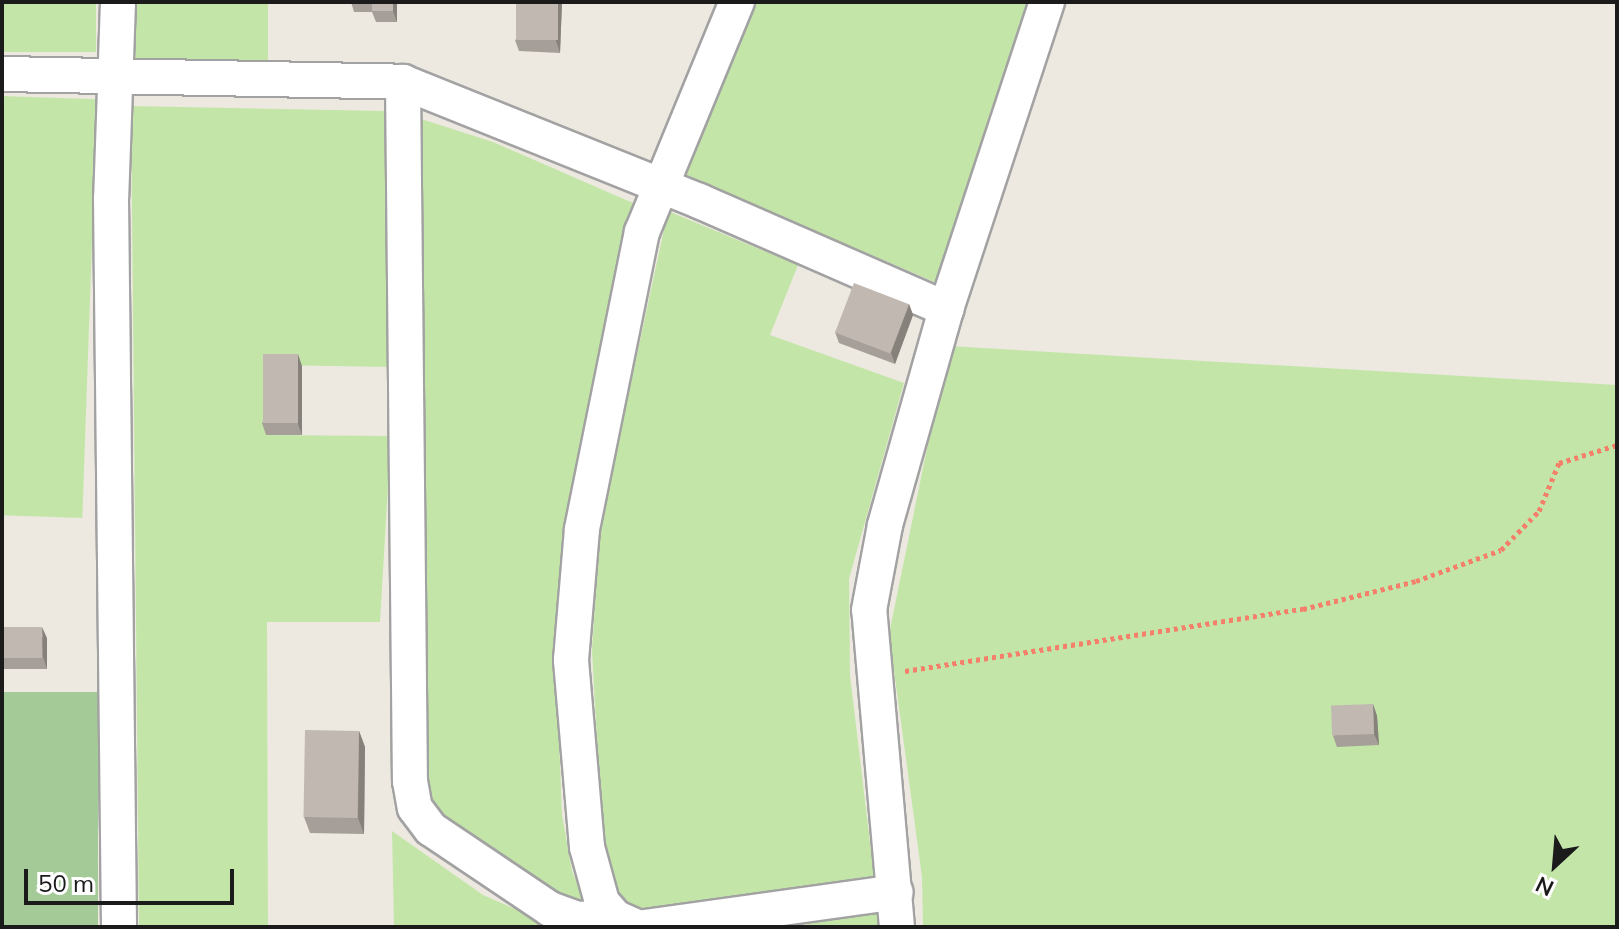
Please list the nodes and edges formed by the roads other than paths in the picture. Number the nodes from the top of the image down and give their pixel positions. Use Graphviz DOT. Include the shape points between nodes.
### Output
graph roads {
  1 [pos="118,2"];
  2 [pos="737,2"];
  3 [pos="1047,2"];
  4 [pos="2,74"];
  5 [pos="117,77"];
  6 [pos="403,82"];
  7 [pos="657,185"];
  8 [pos="946,309"];
  9 [pos="896,892"];
  10 [pos="632,924"];
  11 [pos="119,927"];
  12 [pos="897,927"];
  1 -- 5 [label="street"];
  2 -- 7 [label="street"];
  3 -- 8 [label="street"];
  4 -- 5 [label="street"];
  5 -- 6 [label="street"];
  5 -- 11 [label="street" via="111,198"];
  6 -- 7 [label="street"];
  6 -- 10 [label="street" via="410,781 415,808 431,829 550,909 578,919"];
  7 -- 8 [label="street"];
  7 -- 10 [label="street" via="642,232 582,529 571,660 587,847 602,902"];
  8 -- 9 [label="street" via="885,525 869,610"];
  9 -- 10 [label="street"];
  9 -- 12 [label="street"];
}
